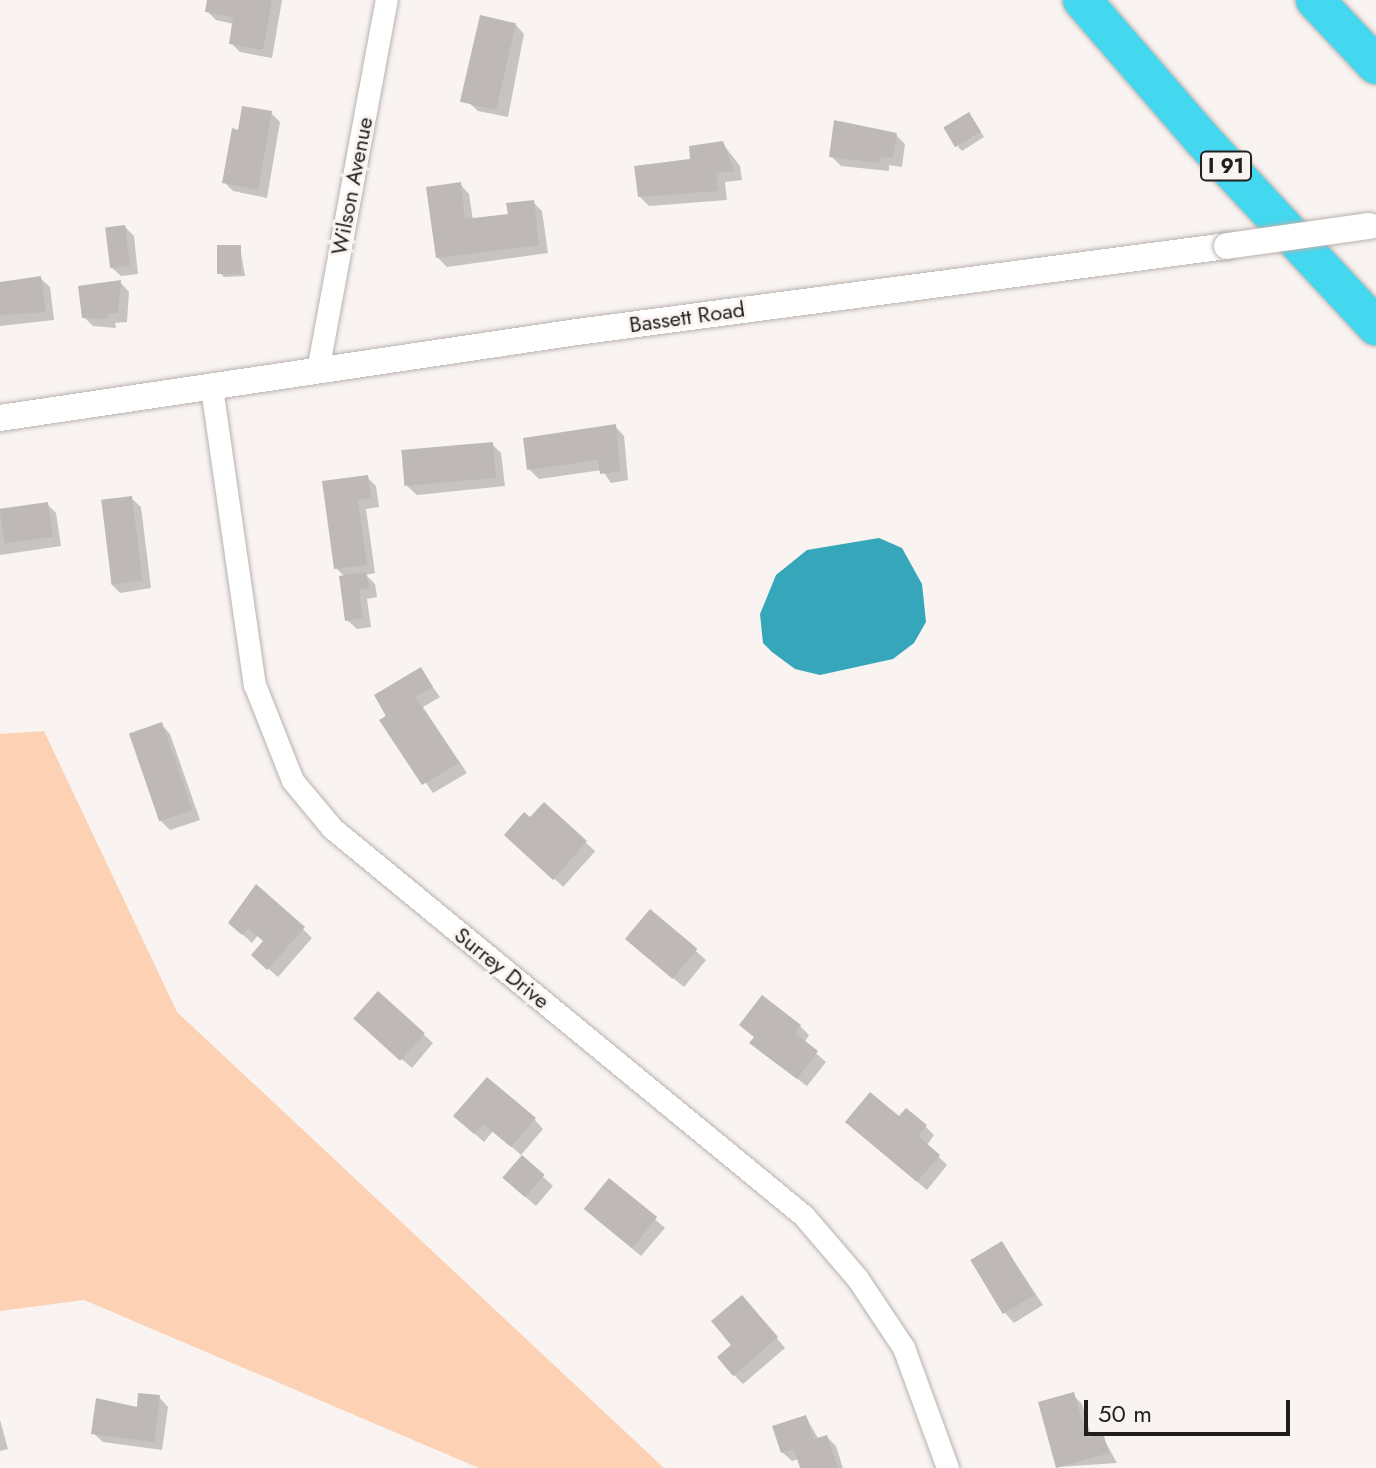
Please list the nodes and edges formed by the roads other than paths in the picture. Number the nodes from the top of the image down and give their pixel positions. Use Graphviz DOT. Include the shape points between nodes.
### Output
graph roads {
  1 [pos="387,0"];
  2 [pos="1082,0"];
  3 [pos="1315,0"];
  4 [pos="1376,65"];
  5 [pos="1373,226"];
  6 [pos="1376,326"];
  7 [pos="318,371"];
  8 [pos="212,388"];
  9 [pos="0,418"];
  10 [pos="948,1468"];
  1 -- 7 [label="street, Wilson Avenue"];
  2 -- 6 [label="highway, I 91" via="1220,160"];
  3 -- 4 [label="highway"];
  5 -- 7 [label="street, Bassett Road, bridge"];
  7 -- 8 [label="street, Bassett Road"];
  8 -- 9 [label="street, Bassett Road"];
  8 -- 10 [label="street, Surrey Drive" via="255,685 293,781 333,829 804,1216 858,1279 904,1348"];
}
